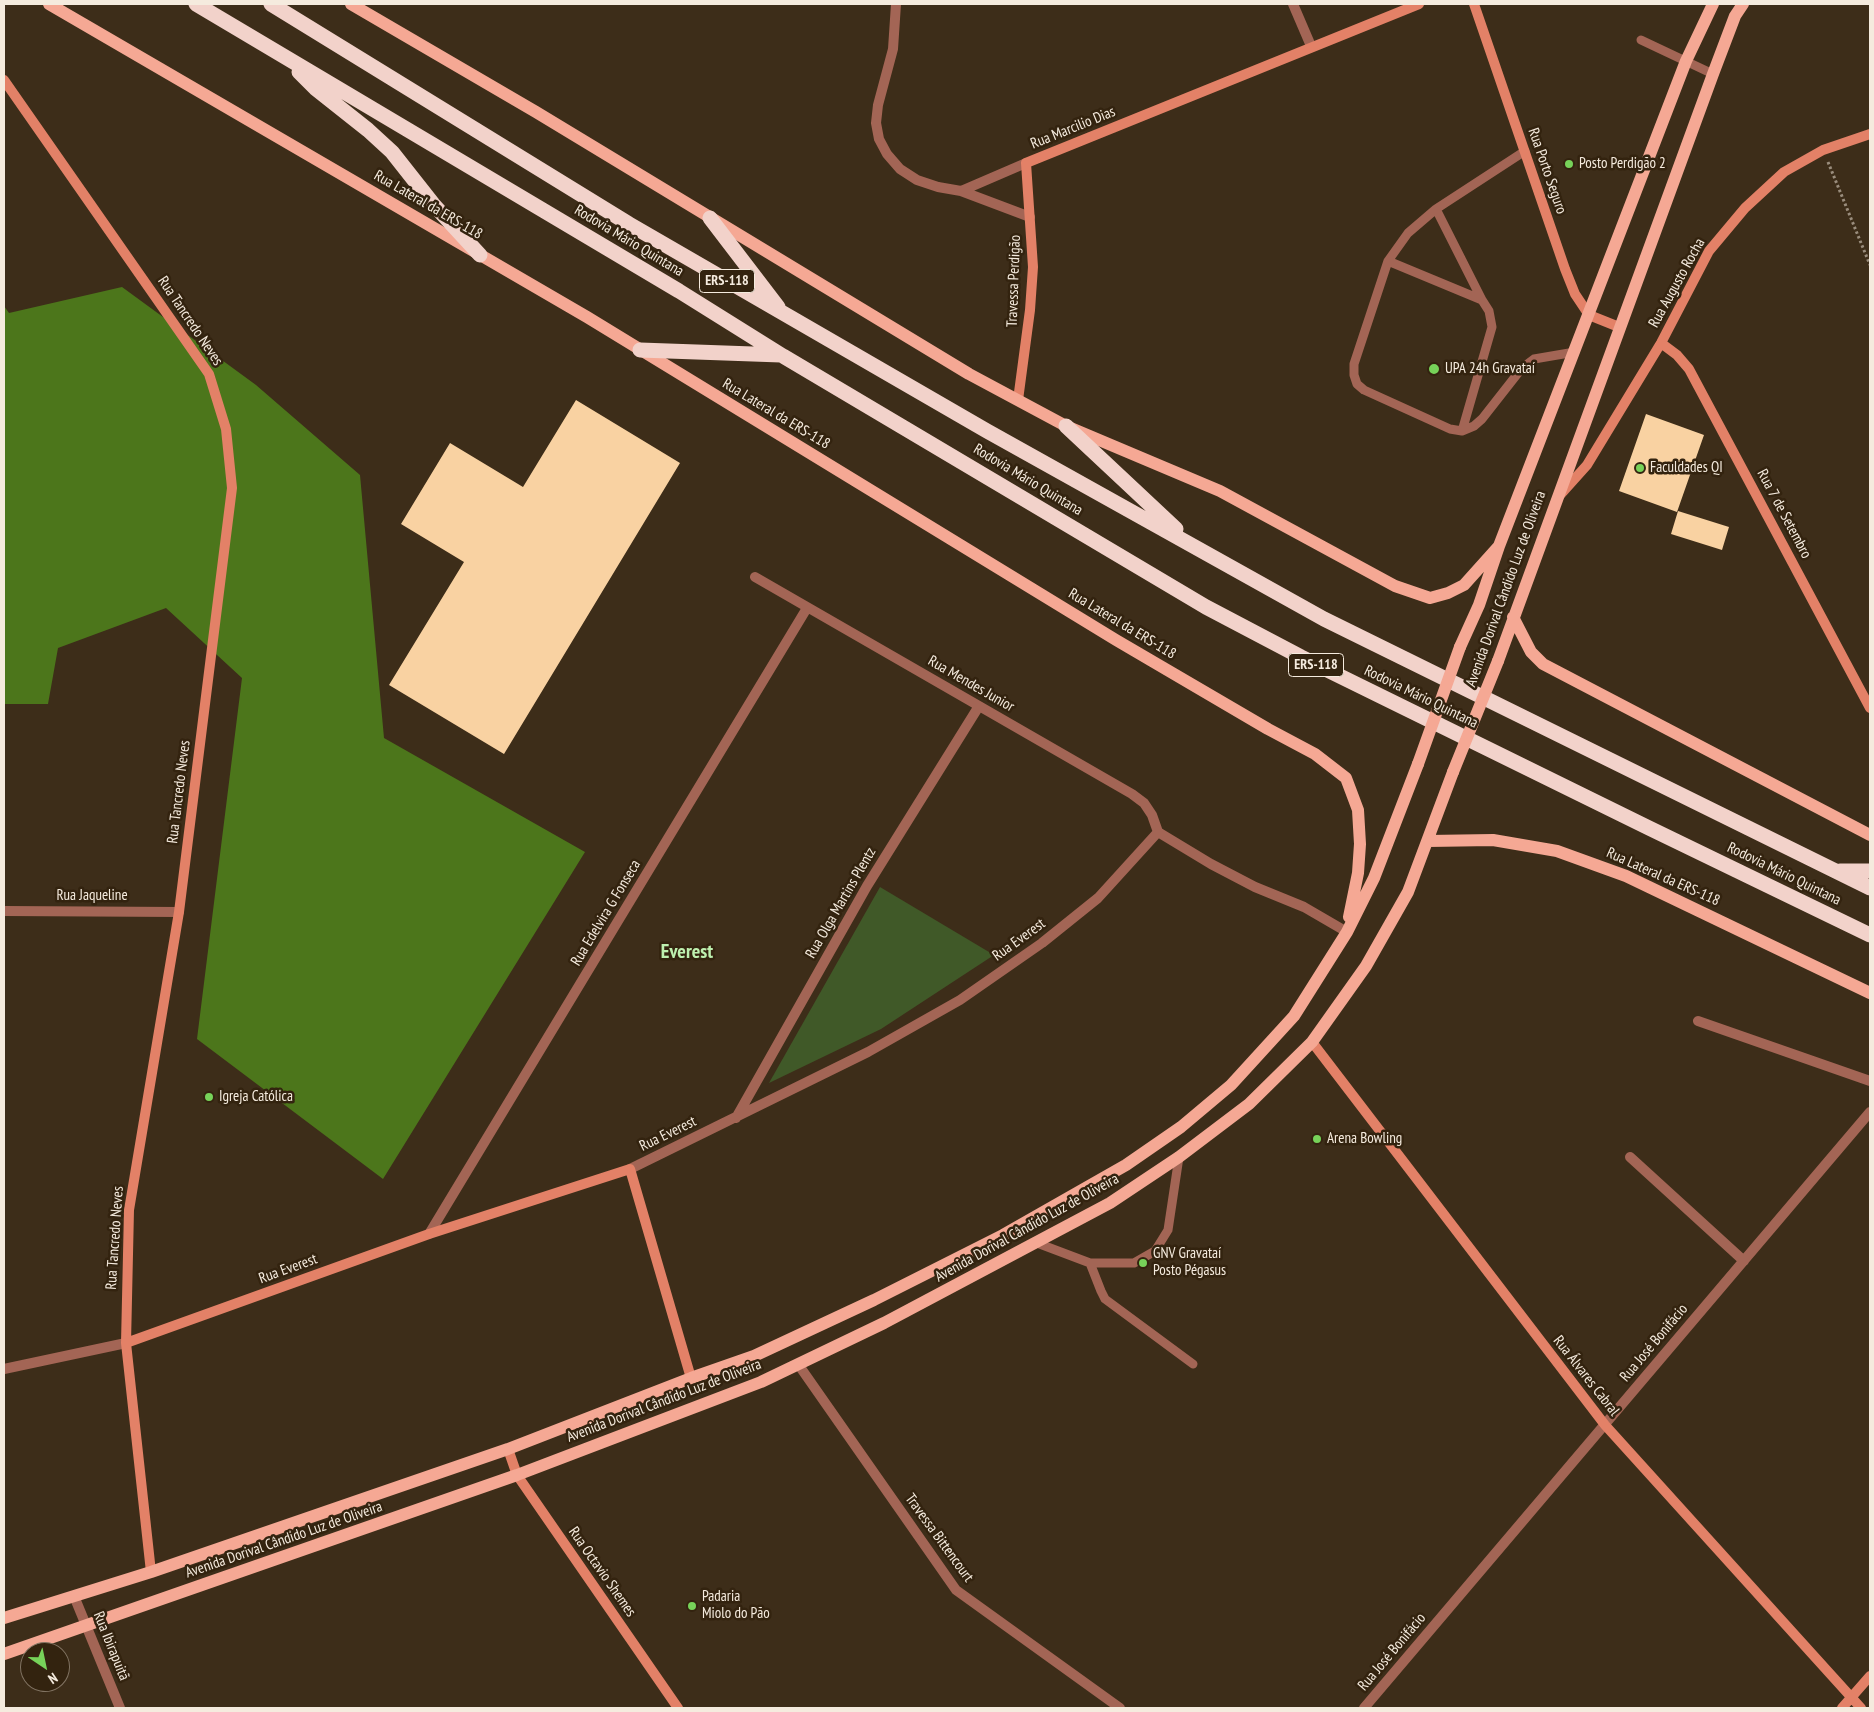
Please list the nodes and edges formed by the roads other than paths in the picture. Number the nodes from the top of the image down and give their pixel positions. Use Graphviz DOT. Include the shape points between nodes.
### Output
graph roads {
  1 [pos="49,4"];
  2 [pos="196,4"];
  3 [pos="271,4"];
  4 [pos="351,4"];
  5 [pos="896,4"];
  6 [pos="1294,4"];
  7 [pos="1419,4"];
  8 [pos="1474,4"];
  9 [pos="1713,4"];
  10 [pos="1744,4"];
  11 [pos="1641,40"];
  12 [pos="1312,46"];
  13 [pos="282,55"];
  14 [pos="1686,61"];
  15 [pos="1713,74"];
  16 [pos="4,80"];
  17 [pos="1870,134"];
  18 [pos="1525,151"];
  19 [pos="1026,163"];
  20 [pos="961,191"];
  21 [pos="1436,209"];
  22 [pos="1030,217"];
  23 [pos="710,218"];
  24 [pos="480,255"];
  25 [pos="1388,261"];
  26 [pos="1482,300"];
  27 [pos="782,313"];
  28 [pos="1589,315"];
  29 [pos="1619,327"];
  30 [pos="1661,343"];
  31 [pos="640,350"];
  32 [pos="1575,352"];
  33 [pos="783,356"];
  34 [pos="1018,400"];
  35 [pos="1066,426"];
  36 [pos="1462,431"];
  37 [pos="1557,499"];
  38 [pos="1192,544"];
  39 [pos="1499,546"];
  40 [pos="755,577"];
  41 [pos="807,608"];
  42 [pos="1513,617"];
  43 [pos="980,706"];
  44 [pos="1870,708"];
  45 [pos="1158,832"];
  46 [pos="1870,835"];
  47 [pos="1428,841"];
  48 [pos="1870,870"];
  49 [pos="1836,872"];
  50 [pos="1870,888"];
  51 [pos="4,911"];
  52 [pos="179,912"];
  53 [pos="1347,932"];
  54 [pos="1870,935"];
  55 [pos="1870,993"];
  56 [pos="1698,1020"];
  57 [pos="1312,1042"];
  58 [pos="1870,1081"];
  59 [pos="1870,1112"];
  60 [pos="736,1118"];
  61 [pos="1179,1157"];
  62 [pos="1630,1157"];
  63 [pos="630,1168"];
  64 [pos="429,1234"];
  65 [pos="1037,1243"];
  66 [pos="1744,1261"];
  67 [pos="1090,1263"];
  68 [pos="126,1343"];
  69 [pos="798,1364"];
  70 [pos="1193,1364"];
  71 [pos="4,1369"];
  72 [pos="691,1378"];
  73 [pos="1604,1425"];
  74 [pos="508,1448"];
  75 [pos="517,1475"];
  76 [pos="151,1572"];
  77 [pos="74,1596"];
  78 [pos="4,1618"];
  79 [pos="87,1626"];
  80 [pos="4,1654"];
  81 [pos="1870,1676"];
  82 [pos="1850,1698"];
  83 [pos="120,1708"];
  84 [pos="678,1708"];
  85 [pos="1120,1708"];
  86 [pos="1364,1708"];
  87 [pos="1842,1708"];
  88 [pos="1860,1708"];
  1 -- 24 [label="main road, Rua Lateral da ERS-118"];
  2 -- 13 [label="highway, Rodovia Mário Quintana / ERS-118"];
  3 -- 27 [label="highway, Rodovia Mário Quintana / ERS-118" via="629,224"];
  4 -- 23 [label="main road"];
  5 -- 20 [label="street" via="892,49 878,105 876,123 879,139 900,170 917,180"];
  6 -- 12 [label="street"];
  7 -- 12 [label="street, Rua Marcilio Dias"];
  8 -- 18 [label="street, Rua Porto Seguro"];
  9 -- 14 [label="main road, Avenida Dorival Cândido Luz de Oliveira"];
  10 -- 15 [label="main road, Avenida Dorival Cândido Luz de Oliveira" via="1735,16"];
  11 -- 14 [label="lane"];
  12 -- 19 [label="street, Rua Marcilio Dias"];
  13 -- 24 [label="highway" via="314,88 392,152 432,204"];
  13 -- 33 [label="highway, Rodovia Mário Quintana / ERS-118"];
  14 -- 15 [label="lane"];
  14 -- 28 [label="main road, Avenida Dorival Cândido Luz de Oliveira"];
  15 -- 29 [label="main road, Avenida Dorival Cândido Luz de Oliveira"];
  16 -- 52 [label="street, Rua Tancredo Neves" via="209,374 226,429 232,488"];
  17 -- 30 [label="street, Rua Augusto Rocha" via="1823,150 1784,172 1745,208 1709,251"];
  18 -- 21 [label="lane"];
  18 -- 28 [label="street, Rua Porto Seguro" via="1565,269 1575,294"];
  19 -- 20 [label="street, Rua Marcilio Dias"];
  19 -- 22 [label="street, Travessa Perdigão"];
  20 -- 22 [label="street"];
  21 -- 25 [label="lane" via="1408,233"];
  21 -- 26 [label="lane"];
  22 -- 34 [label="street, Travessa Perdigão" via="1033,267"];
  23 -- 27 [label="highway"];
  23 -- 34 [label="main road" via="969,374"];
  24 -- 31 [label="main road, Rua Lateral da ERS-118"];
  25 -- 26 [label="lane"];
  25 -- 36 [label="lane" via="1354,364 1357,384 1450,429"];
  26 -- 36 [label="lane" via="1492,327"];
  27 -- 38 [label="highway, Rodovia Mário Quintana / ERS-118"];
  28 -- 29 [label="street"];
  28 -- 32 [label="main road, Avenida Dorival Cândido Luz de Oliveira"];
  29 -- 37 [label="main road, Avenida Dorival Cândido Luz de Oliveira"];
  30 -- 37 [label="street, Rua Augusto Rocha" via="1587,464"];
  30 -- 44 [label="street, Rua 7 de Setembro" via="1689,369"];
  31 -- 33 [label="highway"];
  31 -- 53 [label="main road, Rua Lateral da ERS-118" via="1116,640 1315,754 1346,778 1358,810 1360,844"];
  32 -- 36 [label="lane" via="1534,359 1522,368 1482,419"];
  32 -- 39 [label="main road, Avenida Dorival Cândido Luz de Oliveira"];
  33 -- 54 [label="highway, Rodovia Mário Quintana / ERS-118" via="1206,606 1275,643"];
  34 -- 35 [label="main road"];
  35 -- 38 [label="highway"];
  35 -- 39 [label="main road" via="1220,491 1395,586 1430,598 1464,585"];
  37 -- 42 [label="main road, Avenida Dorival Cândido Luz de Oliveira"];
  38 -- 49 [label="highway, Rodovia Mário Quintana / ERS-118" via="1324,619"];
  39 -- 53 [label="main road, Avenida Dorival Cândido Luz de Oliveira, bridge" via="1374,878"];
  40 -- 41 [label="street, Rua Mendes Junior"];
  41 -- 43 [label="street, Rua Mendes Junior"];
  41 -- 64 [label="street, Rua Edelvira G Fonseca"];
  42 -- 46 [label="main road" via="1531,652 1543,664"];
  42 -- 47 [label="main road, Avenida Dorival Cândido Luz de Oliveira, bridge"];
  43 -- 45 [label="street, Rua Mendes Junior" via="1132,794 1144,803"];
  43 -- 60 [label="street, Rua Olga Martins Plentz" via="867,886"];
  45 -- 53 [label="street" via="1211,864 1304,907"];
  45 -- 60 [label="street, Rua Everest" via="1098,898 1042,943 960,1000 868,1052"];
  47 -- 55 [label="main road, Rua Lateral da ERS-118" via="1494,840 1557,851 1626,876"];
  47 -- 57 [label="main road, Avenida Dorival Cândido Luz de Oliveira" via="1408,892 1366,966"];
  48 -- 49 [label="highway"];
  49 -- 50 [label="highway, Rodovia Mário Quintana / ERS-118"];
  51 -- 52 [label="street, Rua Jaqueline"];
  52 -- 68 [label="street, Rua Tancredo Neves" via="129,1210"];
  53 -- 72 [label="main road, Avenida Dorival Cândido Luz de Oliveira" via="1294,1016 1231,1085 1174,1133 1126,1165 971,1251 754,1356"];
  56 -- 58 [label="street"];
  57 -- 61 [label="main road, Avenida Dorival Cândido Luz de Oliveira" via="1249,1104"];
  57 -- 73 [label="street, Rua Álvares Cabral"];
  59 -- 66 [label="street, Rua José Bonifácio"];
  60 -- 63 [label="street, Rua Everest"];
  61 -- 65 [label="main road, Avenida Dorival Cândido Luz de Oliveira" via="1110,1203"];
  61 -- 67 [label="lane" via="1168,1230 1155,1252 1134,1263"];
  62 -- 66 [label="street"];
  63 -- 64 [label="street, Rua Everest"];
  63 -- 72 [label="street"];
  64 -- 68 [label="street, Rua Everest"];
  65 -- 67 [label="lane"];
  65 -- 69 [label="main road, Avenida Dorival Cândido Luz de Oliveira"];
  66 -- 73 [label="street, Rua José Bonifácio"];
  67 -- 70 [label="lane" via="1105,1299"];
  68 -- 71 [label="street"];
  68 -- 76 [label="street, Rua Tancredo Neves"];
  69 -- 75 [label="main road, Avenida Dorival Cândido Luz de Oliveira" via="760,1382"];
  69 -- 85 [label="street, Travessa Bittencourt" via="956,1590"];
  72 -- 74 [label="main road, Avenida Dorival Cândido Luz de Oliveira"];
  73 -- 82 [label="street, Rua Álvares Cabral"];
  73 -- 86 [label="street, Rua José Bonifácio"];
  74 -- 75 [label="street, Rua Octavio Shemes"];
  74 -- 76 [label="main road, Avenida Dorival Cândido Luz de Oliveira"];
  75 -- 79 [label="main road, Avenida Dorival Cândido Luz de Oliveira"];
  75 -- 84 [label="street, Rua Octavio Shemes"];
  76 -- 77 [label="main road, Avenida Dorival Cândido Luz de Oliveira"];
  77 -- 78 [label="main road, Avenida Dorival Cândido Luz de Oliveira"];
  77 -- 79 [label="street, Rua Ibirapuitã"];
  79 -- 80 [label="main road, Avenida Dorival Cândido Luz de Oliveira"];
  79 -- 83 [label="street, Rua Ibirapuitã"];
  81 -- 82 [label="street"];
  82 -- 87 [label="street"];
  82 -- 88 [label="street, Rua Álvares Cabral"];
}
